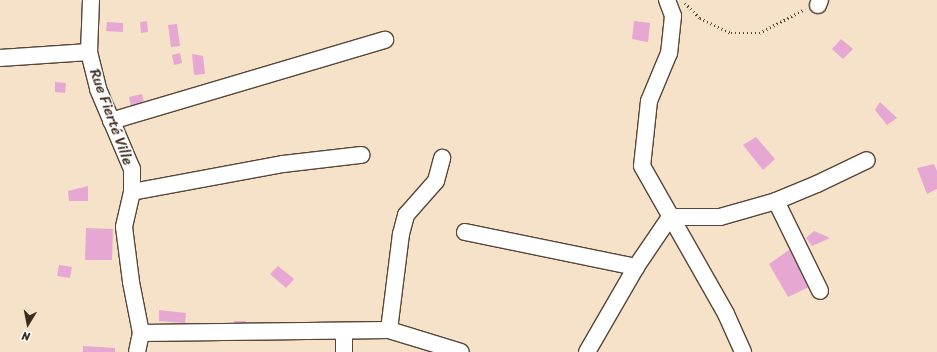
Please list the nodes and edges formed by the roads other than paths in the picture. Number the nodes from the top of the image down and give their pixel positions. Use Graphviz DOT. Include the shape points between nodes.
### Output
graph roads {
  1 [pos="91,0"];
  2 [pos="667,0"];
  3 [pos="385,40"];
  4 [pos="88,52"];
  5 [pos="0,58"];
  6 [pos="111,121"];
  7 [pos="361,155"];
  8 [pos="442,158"];
  9 [pos="867,160"];
  10 [pos="132,192"];
  11 [pos="776,201"];
  12 [pos="670,217"];
  13 [pos="464,232"];
  14 [pos="636,267"];
  15 [pos="820,291"];
  16 [pos="389,330"];
  17 [pos="344,332"];
  18 [pos="141,333"];
  19 [pos="137,352"];
  20 [pos="344,352"];
  21 [pos="461,352"];
  22 [pos="587,352"];
  23 [pos="743,352"];
  1 -- 4 [label="street, Rue Fierté Ville"];
  2 -- 12 [label="street" via="673,16 669,53 649,101 642,166"];
  3 -- 6 [label="street"];
  4 -- 5 [label="street"];
  4 -- 6 [label="street, Rue Fierté Ville" via="98,89"];
  6 -- 10 [label="street, Rue Fierté Ville" via="132,169"];
  7 -- 10 [label="street" via="283,164"];
  8 -- 16 [label="street" via="436,181 406,215 401,234"];
  9 -- 11 [label="street"];
  10 -- 18 [label="street, Rue Fierté Ville" via="124,226"];
  11 -- 12 [label="street" via="720,217"];
  11 -- 15 [label="street"];
  12 -- 14 [label="street"];
  12 -- 23 [label="street" via="726,314"];
  13 -- 14 [label="street"];
  14 -- 22 [label="street"];
  16 -- 17 [label="street"];
  16 -- 21 [label="street"];
  17 -- 18 [label="street"];
  17 -- 20 [label="street"];
  18 -- 19 [label="street, Rue Fierté Ville"];
}
